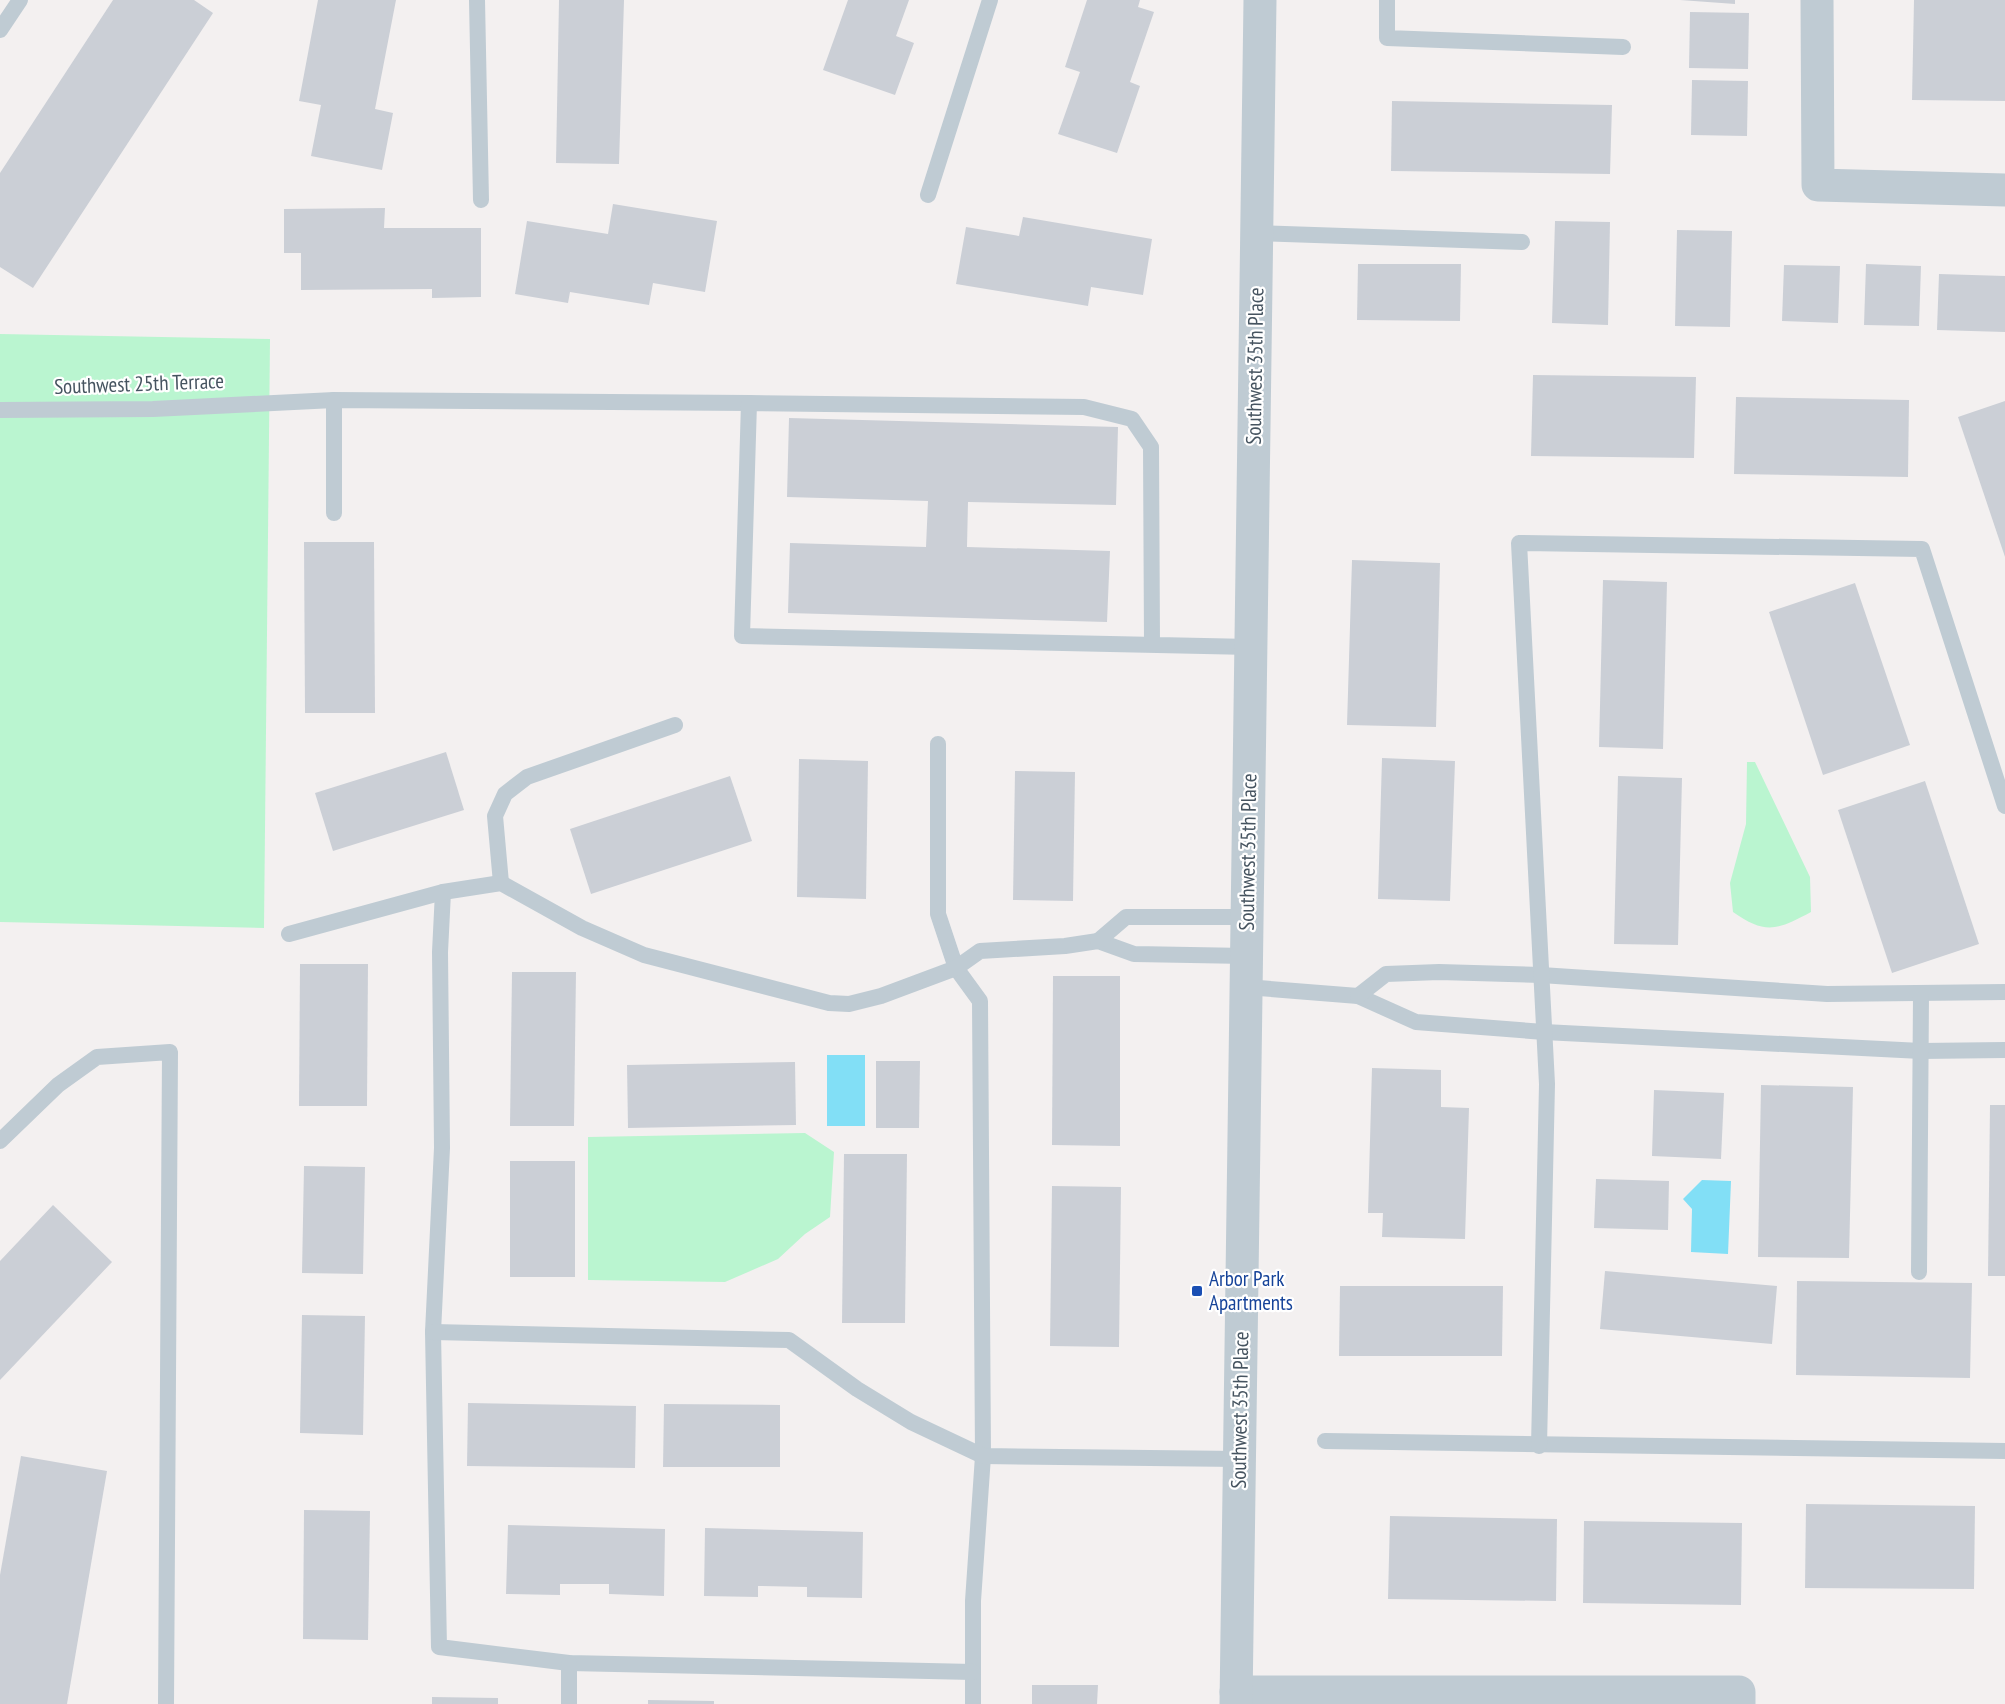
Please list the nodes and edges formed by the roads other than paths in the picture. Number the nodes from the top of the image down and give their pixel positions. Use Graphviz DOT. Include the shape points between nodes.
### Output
graph roads {
  1 [pos="20,0"];
  2 [pos="477,0"];
  3 [pos="990,0"];
  4 [pos="1260,0"];
  5 [pos="1387,0"];
  6 [pos="1817,0"];
  7 [pos="0,30"];
  8 [pos="1623,47"];
  9 [pos="2005,190"];
  10 [pos="928,195"];
  11 [pos="482,200"];
  12 [pos="1256,233"];
  13 [pos="1522,242"];
  14 [pos="334,400"];
  15 [pos="748,403"];
  16 [pos="0,410"];
  17 [pos="334,513"];
  18 [pos="1152,644"];
  19 [pos="1251,647"];
  20 [pos="675,726"];
  21 [pos="938,744"];
  22 [pos="2005,806"];
  23 [pos="501,883"];
  24 [pos="443,892"];
  25 [pos="1247,917"];
  26 [pos="289,934"];
  27 [pos="1098,941"];
  28 [pos="956,968"];
  29 [pos="1246,972"];
  30 [pos="1541,975"];
  31 [pos="2005,992"];
  32 [pos="1921,994"];
  33 [pos="1358,996"];
  34 [pos="1544,1032"];
  35 [pos="2005,1050"];
  36 [pos="1921,1051"];
  37 [pos="0,1141"];
  38 [pos="1919,1272"];
  39 [pos="433,1332"];
  40 [pos="1325,1441"];
  41 [pos="1539,1446"];
  42 [pos="2005,1451"];
  43 [pos="983,1456"];
  44 [pos="1239,1459"];
  45 [pos="569,1663"];
  46 [pos="973,1672"];
  47 [pos="1236,1698"];
  48 [pos="1562,1698"];
  49 [pos="1739,1698"];
  50 [pos="166,1704"];
  51 [pos="569,1704"];
  52 [pos="972,1704"];
  1 -- 7 [label="lane"];
  2 -- 11 [label="lane"];
  3 -- 10 [label="lane"];
  4 -- 12 [label="street, Southwest 35th Place"];
  5 -- 8 [label="lane" via="1387,38"];
  6 -- 9 [label="street" via="1818,185"];
  12 -- 13 [label="lane"];
  12 -- 19 [label="street, Southwest 35th Place"];
  14 -- 15 [label="lane, Southwest 25th Terrace"];
  14 -- 16 [label="lane, Southwest 25th Terrace" via="153,409"];
  14 -- 17 [label="lane"];
  15 -- 18 [label="lane, Southwest 25th Terrace" via="1084,407 1132,419 1151,447"];
  15 -- 18 [label="lane" via="742,636"];
  18 -- 19 [label="lane"];
  19 -- 25 [label="street, Southwest 35th Place"];
  20 -- 23 [label="lane" via="527,777 504,794 495,816"];
  21 -- 28 [label="lane" via="938,914"];
  22 -- 30 [label="lane" via="1922,549 1520,543"];
  23 -- 24 [label="lane"];
  23 -- 28 [label="lane" via="582,928 644,955 829,1003 849,1004 881,996"];
  24 -- 26 [label="lane"];
  24 -- 39 [label="lane" via="442,1148"];
  25 -- 27 [label="lane" via="1126,917"];
  25 -- 29 [label="street, Southwest 35th Place"];
  27 -- 28 [label="lane" via="980,951"];
  27 -- 29 [label="lane" via="1134,954"];
  28 -- 43 [label="lane" via="980,1001"];
  29 -- 33 [label="lane"];
  29 -- 44 [label="street, Southwest 35th Place"];
  30 -- 32 [label="lane" via="1827,994"];
  30 -- 33 [label="lane" via="1386,974"];
  30 -- 34 [label="lane"];
  31 -- 32 [label="lane"];
  32 -- 36 [label="lane"];
  33 -- 34 [label="lane" via="1416,1022"];
  34 -- 36 [label="lane"];
  34 -- 41 [label="lane" via="1547,1084"];
  35 -- 36 [label="lane"];
  36 -- 38 [label="lane"];
  37 -- 50 [label="lane" via="58,1085 98,1058 170,1052"];
  39 -- 43 [label="lane" via="789,1340 911,1422"];
  39 -- 45 [label="lane" via="440,1647"];
  40 -- 41 [label="lane"];
  41 -- 42 [label="lane"];
  43 -- 44 [label="lane"];
  43 -- 46 [label="lane" via="973,1601"];
  44 -- 47 [label="street, Southwest 35th Place"];
  45 -- 46 [label="lane"];
  45 -- 51 [label="lane"];
  46 -- 52 [label="lane"];
  47 -- 48 [label="street"];
  48 -- 49 [label="street"];
}
